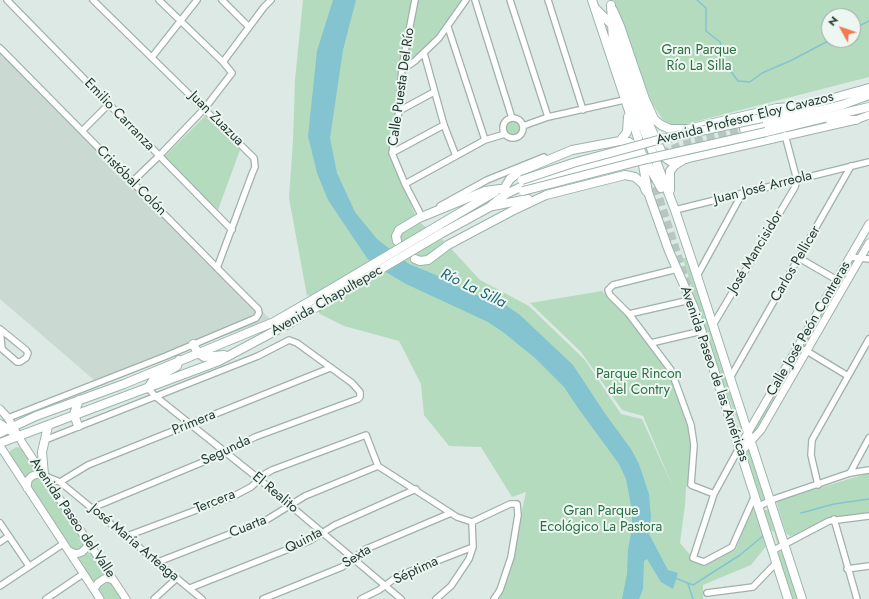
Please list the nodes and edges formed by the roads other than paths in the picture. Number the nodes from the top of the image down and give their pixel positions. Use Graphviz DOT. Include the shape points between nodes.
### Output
graph roads {
  1 [pos="7,0"];
  2 [pos="93,0"];
  3 [pos="159,0"];
  4 [pos="197,0"];
  5 [pos="222,0"];
  6 [pos="271,0"];
  7 [pos="415,0"];
  8 [pos="466,0"];
  9 [pos="475,0"];
  10 [pos="512,0"];
  11 [pos="548,0"];
  12 [pos="610,2"];
  13 [pos="593,4"];
  14 [pos="180,21"];
  15 [pos="612,26"];
  16 [pos="249,27"];
  17 [pos="448,27"];
  18 [pos="0,48"];
  19 [pos="424,53"];
  20 [pos="152,57"];
  21 [pos="223,62"];
  22 [pos="402,70"];
  23 [pos="869,88"];
  24 [pos="434,92"];
  25 [pos="869,95"];
  26 [pos="624,100"];
  27 [pos="109,104"];
  28 [pos="804,106"];
  29 [pos="869,107"];
  30 [pos="205,108"];
  31 [pos="583,110"];
  32 [pos="628,110"];
  33 [pos="399,111"];
  34 [pos="869,115"];
  35 [pos="548,117"];
  36 [pos="512,118"];
  37 [pos="811,120"];
  38 [pos="856,120"];
  39 [pos="444,125"];
  40 [pos="522,126"];
  41 [pos="676,129"];
  42 [pos="744,129"];
  43 [pos="82,131"];
  44 [pos="645,131"];
  45 [pos="505,134"];
  46 [pos="785,135"];
  47 [pos="485,140"];
  48 [pos="620,141"];
  49 [pos="658,146"];
  50 [pos="642,147"];
  51 [pos="572,150"];
  52 [pos="392,153"];
  53 [pos="159,156"];
  54 [pos="456,156"];
  55 [pos="654,159"];
  56 [pos="686,159"];
  57 [pos="869,162"];
  58 [pos="851,166"];
  59 [pos="797,180"];
  60 [pos="132,182"];
  61 [pos="662,182"];
  62 [pos="405,184"];
  63 [pos="503,188"];
  64 [pos="648,192"];
  65 [pos="743,192"];
  66 [pos="542,197"];
  67 [pos="491,206"];
  68 [pos="673,207"];
  69 [pos="655,211"];
  70 [pos="423,217"];
  71 [pos="869,224"];
  72 [pos="232,230"];
  73 [pos="684,237"];
  74 [pos="396,241"];
  75 [pos="869,243"];
  76 [pos="867,250"];
  77 [pos="852,254"];
  78 [pos="415,258"];
  79 [pos="799,258"];
  80 [pos="860,259"];
  81 [pos="869,259"];
  82 [pos="217,268"];
  83 [pos="677,269"];
  84 [pos="697,276"];
  85 [pos="837,280"];
  86 [pos="690,300"];
  87 [pos="629,314"];
  88 [pos="713,325"];
  89 [pos="0,329"];
  90 [pos="702,331"];
  91 [pos="869,339"];
  92 [pos="651,343"];
  93 [pos="193,344"];
  94 [pos="805,350"];
  95 [pos="236,352"];
  96 [pos="198,353"];
  97 [pos="179,360"];
  98 [pos="330,368"];
  99 [pos="848,376"];
  100 [pos="730,378"];
  101 [pos="88,387"];
  102 [pos="148,388"];
  103 [pos="92,396"];
  104 [pos="155,396"];
  105 [pos="79,400"];
  106 [pos="0,409"];
  107 [pos="74,416"];
  108 [pos="8,418"];
  109 [pos="0,424"];
  110 [pos="191,425"];
  111 [pos="48,426"];
  112 [pos="78,426"];
  113 [pos="11,428"];
  114 [pos="0,433"];
  115 [pos="19,436"];
  116 [pos="750,438"];
  117 [pos="869,438"];
  118 [pos="45,440"];
  119 [pos="0,443"];
  120 [pos="0,446"];
  121 [pos="739,451"];
  122 [pos="224,452"];
  123 [pos="378,466"];
  124 [pos="869,470"];
  125 [pos="850,473"];
  126 [pos="44,476"];
  127 [pos="259,479"];
  128 [pos="60,482"];
  129 [pos="818,485"];
  130 [pos="27,488"];
  131 [pos="416,489"];
  132 [pos="714,494"];
  133 [pos="755,495"];
  134 [pos="771,500"];
  135 [pos="289,506"];
  136 [pos="758,507"];
  137 [pos="92,508"];
  138 [pos="451,513"];
  139 [pos="869,516"];
  140 [pos="834,519"];
  141 [pos="0,522"];
  142 [pos="472,522"];
  143 [pos="322,533"];
  144 [pos="9,536"];
  145 [pos="127,536"];
  146 [pos="87,541"];
  147 [pos="0,542"];
  148 [pos="784,544"];
  149 [pos="65,547"];
  150 [pos="473,547"];
  151 [pos="772,551"];
  152 [pos="353,559"];
  153 [pos="158,562"];
  154 [pos="776,563"];
  155 [pos="29,566"];
  156 [pos="869,566"];
  157 [pos="847,569"];
  158 [pos="84,574"];
  159 [pos="177,578"];
  160 [pos="113,580"];
  161 [pos="0,586"];
  162 [pos="385,586"];
  163 [pos="190,588"];
  164 [pos="94,589"];
  165 [pos="707,593"];
  166 [pos="159,598"];
  167 [pos="46,599"];
  168 [pos="100,599"];
  169 [pos="126,599"];
  170 [pos="202,599"];
  171 [pos="263,599"];
  172 [pos="361,599"];
  173 [pos="401,599"];
  174 [pos="436,599"];
  175 [pos="494,599"];
  176 [pos="788,599"];
  177 [pos="802,599"];
  178 [pos="857,599"];
  1 -- 27 [label="street, Emilio Carranza"];
  2 -- 20 [label="street, Juan Zuazua"];
  3 -- 14 [label="street"];
  4 -- 14 [label="street"];
  5 -- 16 [label="street"];
  6 -- 16 [label="street"];
  7 -- 22 [label="street, Calle Puesta Del Río"];
  8 -- 17 [label="street"];
  9 -- 36 [label="street"];
  10 -- 35 [label="street"];
  11 -- 31 [label="street"];
  12 -- 15 [label="main road, Avenida Paseo de las Américas"];
  12 -- 41 [label="main road" via="654,119 665,128"];
  13 -- 15 [label="main road"];
  13 -- 26 [label="main road"];
  14 -- 20 [label="street"];
  14 -- 21 [label="street"];
  15 -- 44 [label="main road, Avenida Paseo de las Américas" via="614,45"];
  15 -- 49 [label="main road" via="618,34"];
  16 -- 21 [label="street"];
  17 -- 19 [label="street"];
  17 -- 47 [label="street"];
  18 -- 43 [label="street, Cristóbal Colón"];
  19 -- 22 [label="street"];
  19 -- 24 [label="street"];
  20 -- 30 [label="street, Juan Zuazua"];
  21 -- 30 [label="street" via="232,73"];
  22 -- 33 [label="street, Calle Puesta Del Río"];
  23 -- 28 [label="main road, Avenida Profesor Eloy Cavazos"];
  24 -- 33 [label="street"];
  24 -- 39 [label="street"];
  25 -- 42 [label="main road" via="842,105"];
  26 -- 31 [label="street"];
  26 -- 32 [label="main road"];
  27 -- 43 [label="street"];
  27 -- 53 [label="street, Emilio Carranza"];
  28 -- 41 [label="main road" via="777,108 696,128"];
  28 -- 50 [label="main road, Avenida Profesor Eloy Cavazos, bridge"];
  29 -- 37 [label="main road, Avenida Profesor Eloy Cavazos"];
  30 -- 53 [label="street"];
  30 -- 72 [label="street, Juan Zuazua" via="251,154 255,163"];
  31 -- 35 [label="street"];
  32 -- 48 [label="main road" via="627,132"];
  32 -- 50 [label="main road"];
  33 -- 52 [label="street, Calle Puesta Del Río"];
  34 -- 38 [label="street"];
  35 -- 40 [label="street"];
  36 -- 40 [label="street" via="520,121"];
  36 -- 45 [label="street" via="504,125"];
  37 -- 38 [label="main road"];
  37 -- 55 [label="main road, Avenida Profesor Eloy Cavazos, bridge"];
  38 -- 46 [label="street"];
  39 -- 52 [label="street"];
  39 -- 54 [label="street"];
  40 -- 45 [label="street" via="522,131 516,137"];
  41 -- 49 [label="main road" via="667,134"];
  43 -- 60 [label="street, Cristóbal Colón"];
  44 -- 50 [label="main road"];
  44 -- 55 [label="main road, Avenida Paseo de las Américas"];
  45 -- 47 [label="street"];
  46 -- 56 [label="street"];
  46 -- 59 [label="street"];
  47 -- 54 [label="street"];
  48 -- 50 [label="main road"];
  48 -- 51 [label="main road"];
  49 -- 56 [label="main road" via="668,160"];
  50 -- 61 [label="main road" via="648,166"];
  50 -- 63 [label="main road, Avenida Chapultepec, bridge" via="573,163"];
  50 -- 64 [label="main road, Avenida Paseo de las Américas"];
  50 -- 67 [label="main road" via="626,156 529,183 506,194"];
  51 -- 63 [label="main road" via="519,172"];
  51 -- 70 [label="street" via="487,180"];
  52 -- 62 [label="street, Calle Puesta Del Río"];
  53 -- 60 [label="street"];
  53 -- 72 [label="street, Emilio Carranza"];
  54 -- 62 [label="street"];
  55 -- 61 [label="main road, Avenida Paseo de las Américas"];
  55 -- 67 [label="main road, Avenida Chapultepec, bridge" via="523,191"];
  56 -- 68 [label="main road" via="670,171"];
  57 -- 58 [label="street"];
  58 -- 59 [label="street, Juan José Arreola"];
  58 -- 79 [label="street, Carlos Pellicer"];
  59 -- 65 [label="street, Juan José Arreola"];
  59 -- 88 [label="street, José Mancisidor"];
  60 -- 82 [label="street, Cristóbal Colón"];
  61 -- 64 [label="main road" via="651,184"];
  61 -- 68 [label="main road, Avenida Paseo de las Américas"];
  61 -- 73 [label="main road" via="675,224"];
  62 -- 70 [label="street, Calle Puesta Del Río"];
  63 -- 70 [label="main road" via="485,191"];
  63 -- 96 [label="main road, Avenida Chapultepec, bridge" via="274,322"];
  64 -- 69 [label="main road, Avenida Paseo de las Américas"];
  65 -- 68 [label="street, Juan José Arreola"];
  65 -- 84 [label="street"];
  66 -- 67 [label="main road"];
  66 -- 69 [label="main road" via="629,175 643,184"];
  66 -- 78 [label="main road" via="448,245 428,260 420,261"];
  67 -- 95 [label="main road, Avenida Chapultepec, bridge"];
  68 -- 73 [label="main road, Avenida Paseo de las Américas"];
  69 -- 83 [label="main road, Avenida Paseo de las Américas"];
  70 -- 74 [label="main road" via="403,227 398,232"];
  71 -- 77 [label="street, Calle José Peón Contreras"];
  72 -- 82 [label="street, Juan Zuazua"];
  73 -- 84 [label="main road, Avenida Paseo de las Américas"];
  75 -- 76 [label="street, Calle José Peón Contreras"];
  76 -- 77 [label="street"];
  76 -- 80 [label="street, Calle José Peón Contreras"];
  77 -- 80 [label="street"];
  77 -- 85 [label="street, Calle José Peón Contreras"];
  79 -- 85 [label="street"];
  79 -- 100 [label="street, Carlos Pellicer"];
  80 -- 81 [label="street"];
  80 -- 94 [label="street, Calle José Peón Contreras"];
  82 -- 93 [label="street, Cristóbal Colón" via="258,309 259,315"];
  83 -- 86 [label="main road, Avenida Paseo de las Américas"];
  83 -- 87 [label="street" via="613,285 608,290 610,295"];
  84 -- 88 [label="main road, Avenida Paseo de las Américas"];
  85 -- 116 [label="street, Calle José Peón Contreras"];
  86 -- 87 [label="street"];
  86 -- 90 [label="main road, Avenida Paseo de las Américas"];
  87 -- 92 [label="street"];
  88 -- 100 [label="main road, Avenida Paseo de las Américas"];
  89 -- 89 [label="street" via="2,349 17,362 26,358 26,350"];
  90 -- 92 [label="street"];
  90 -- 121 [label="main road, Avenida Paseo de las Américas"];
  91 -- 99 [label="street"];
  92 -- 132 [label="street" via="671,370 691,425 694,445 691,484"];
  93 -- 96 [label="main road"];
  93 -- 101 [label="street"];
  94 -- 99 [label="street"];
  94 -- 116 [label="street, Calle José Peón Contreras" via="763,426"];
  95 -- 96 [label="main road" via="204,357"];
  95 -- 102 [label="main road, Avenida Chapultepec"];
  96 -- 97 [label="main road, Avenida Chapultepec"];
  97 -- 102 [label="main road" via="177,366 153,380"];
  97 -- 103 [label="main road, Avenida Chapultepec"];
  98 -- 104 [label="street" via="297,343 289,340 258,356"];
  98 -- 110 [label="street, Primera"];
  98 -- 122 [label="street, Segunda" via="356,386 360,397"];
  99 -- 129 [label="street" via="812,440 811,455"];
  100 -- 116 [label="main road, Avenida Paseo de las Américas"];
  101 -- 103 [label="street"];
  101 -- 108 [label="street"];
  102 -- 104 [label="street, El Realito"];
  102 -- 107 [label="main road, Avenida Chapultepec"];
  103 -- 105 [label="main road, Avenida Chapultepec"];
  104 -- 110 [label="street, El Realito"];
  104 -- 112 [label="street"];
  105 -- 107 [label="main road"];
  105 -- 113 [label="main road, Avenida Chapultepec"];
  106 -- 108 [label="street"];
  107 -- 111 [label="main road, Avenida Chapultepec"];
  107 -- 112 [label="main road"];
  108 -- 113 [label="street"];
  109 -- 113 [label="main road"];
  110 -- 122 [label="street, El Realito"];
  110 -- 128 [label="street, Primera" via="88,465"];
  111 -- 115 [label="main road, Avenida Chapultepec"];
  111 -- 118 [label="main road"];
  112 -- 118 [label="street"];
  113 -- 114 [label="main road, Avenida Chapultepec"];
  113 -- 115 [label="main road"];
  115 -- 119 [label="main road, Avenida Chapultepec"];
  115 -- 126 [label="street, Avenida Paseo del Valle"];
  116 -- 121 [label="street"];
  116 -- 134 [label="main road, Avenida Paseo de las Américas"];
  117 -- 125 [label="street"];
  118 -- 126 [label="main road" via="41,458"];
  120 -- 130 [label="street, Avenida Paseo del Valle"];
  121 -- 132 [label="street"];
  121 -- 133 [label="main road, Avenida Paseo de las Américas"];
  122 -- 127 [label="street, El Realito"];
  122 -- 137 [label="street, Segunda"];
  123 -- 127 [label="street, Tercera" via="366,434 272,470"];
  123 -- 131 [label="street"];
  123 -- 135 [label="street, Cuarta" via="305,496"];
  124 -- 125 [label="street"];
  125 -- 129 [label="street"];
  126 -- 128 [label="street, José María Arteaga"];
  126 -- 130 [label="street" via="32,476 28,480"];
  126 -- 146 [label="street, Avenida Paseo del Valle"];
  127 -- 135 [label="street, El Realito"];
  127 -- 145 [label="street, Tercera" via="251,487 234,496"];
  128 -- 137 [label="street, José María Arteaga"];
  129 -- 134 [label="street"];
  130 -- 149 [label="street, Avenida Paseo del Valle"];
  131 -- 138 [label="street"];
  131 -- 143 [label="street, Quinta"];
  132 -- 133 [label="street" via="693,558 704,562 732,547"];
  133 -- 136 [label="main road, Avenida Paseo de las Américas"];
  134 -- 136 [label="street"];
  134 -- 148 [label="main road, Avenida Paseo de las Américas"];
  135 -- 143 [label="street, El Realito"];
  135 -- 153 [label="street, Cuarta" via="268,519"];
  136 -- 151 [label="main road, Avenida Paseo de las Américas"];
  137 -- 145 [label="street, José María Arteaga"];
  138 -- 142 [label="street"];
  138 -- 152 [label="street, Sexta" via="366,549"];
  139 -- 140 [label="street"];
  140 -- 148 [label="street"];
  140 -- 157 [label="street"];
  141 -- 144 [label="street"];
  142 -- 150 [label="street"];
  142 -- 175 [label="street" via="510,504 516,504 518,514 511,557 500,590"];
  143 -- 152 [label="street, El Realito"];
  143 -- 163 [label="street, Quinta" via="309,541"];
  144 -- 147 [label="street"];
  144 -- 155 [label="street"];
  145 -- 153 [label="street, José María Arteaga"];
  146 -- 149 [label="street" via="85,550 79,554"];
  146 -- 160 [label="street, Avenida Paseo del Valle"];
  148 -- 151 [label="street"];
  148 -- 177 [label="main road, Avenida Paseo de las Américas"];
  149 -- 155 [label="street"];
  149 -- 158 [label="street, Avenida Paseo del Valle"];
  150 -- 162 [label="street, Séptima" via="403,574"];
  150 -- 174 [label="street" via="469,560 458,578"];
  151 -- 154 [label="main road, Avenida Paseo de las Américas"];
  152 -- 162 [label="street, El Realito"];
  152 -- 171 [label="street, Sexta" via="342,567"];
  153 -- 159 [label="street, José María Arteaga"];
  154 -- 165 [label="street" via="754,587"];
  154 -- 176 [label="main road, Avenida Paseo de las Américas"];
  155 -- 161 [label="street"];
  156 -- 157 [label="street"];
  157 -- 178 [label="street"];
  158 -- 164 [label="street, Avenida Paseo del Valle"];
  158 -- 167 [label="street"];
  159 -- 163 [label="street, José María Arteaga"];
  159 -- 166 [label="street"];
  160 -- 164 [label="street" via="104,579"];
  160 -- 169 [label="street, Avenida Paseo del Valle"];
  162 -- 172 [label="street, Séptima"];
  162 -- 173 [label="street, El Realito"];
  163 -- 170 [label="street, José María Arteaga"];
  164 -- 168 [label="street, Avenida Paseo del Valle"];
}
